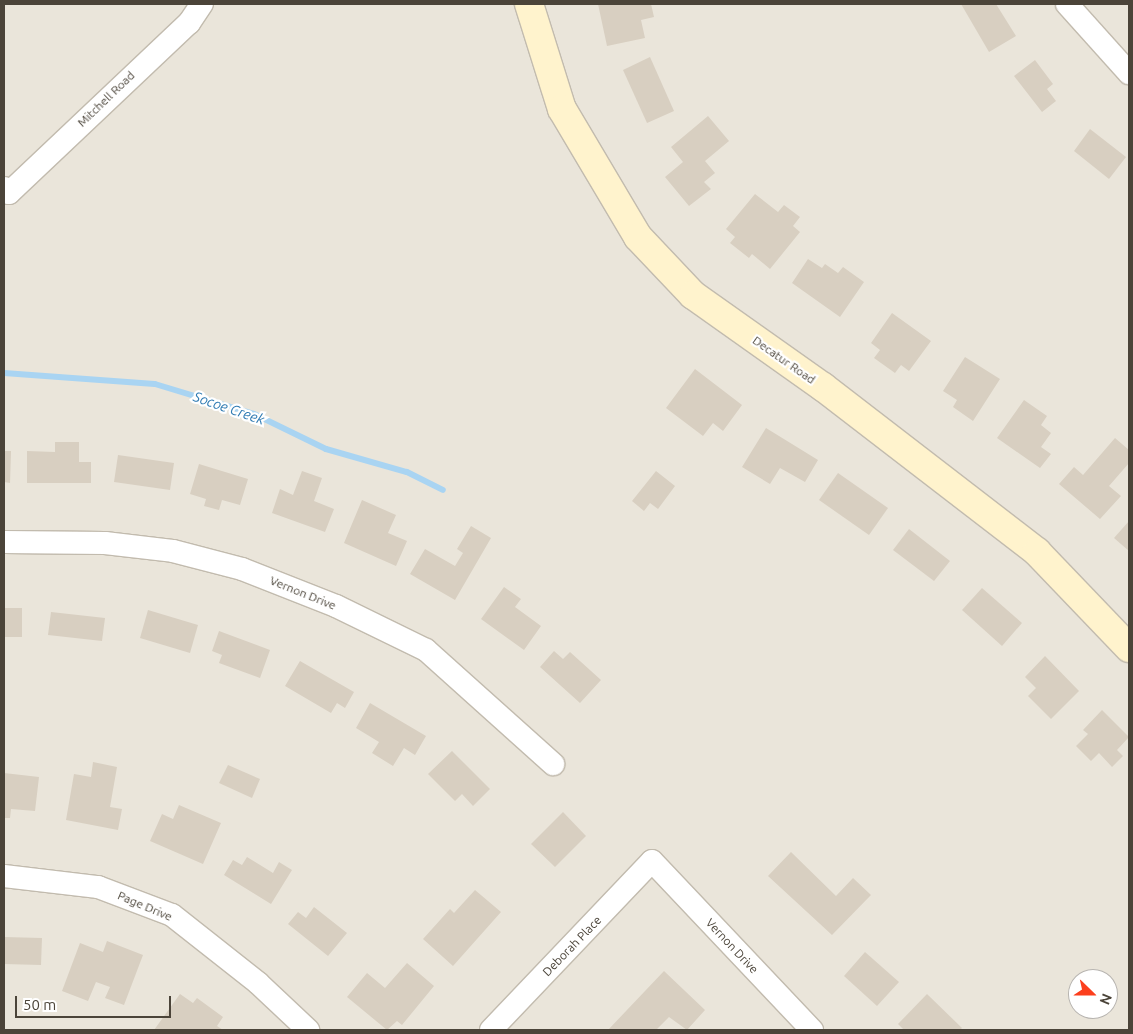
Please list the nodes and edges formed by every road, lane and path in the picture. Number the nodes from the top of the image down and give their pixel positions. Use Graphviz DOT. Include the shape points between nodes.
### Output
graph roads {
  1 [pos="202,4"];
  2 [pos="529,4"];
  3 [pos="1067,4"];
  4 [pos="1129,73"];
  5 [pos="6,191"];
  6 [pos="4,542"];
  7 [pos="1129,648"];
  8 [pos="553,764"];
  9 [pos="652,861"];
  10 [pos="4,876"];
  11 [pos="308,1030"];
  12 [pos="491,1030"];
  13 [pos="812,1030"];
  1 -- 5 [label="street, Mitchell Road" via="188,23"];
  2 -- 7 [label="street, Decatur Road" via="562,109 644,243 693,295 822,387 1037,552"];
  3 -- 4 [label="street"];
  6 -- 8 [label="street, Vernon Drive" via="106,544 173,551 242,569 336,606 426,650"];
  9 -- 12 [label="street, Deborah Place"];
  9 -- 13 [label="street, Vernon Drive"];
  10 -- 11 [label="street, Page Drive" via="98,887 172,915 258,983"];
}
